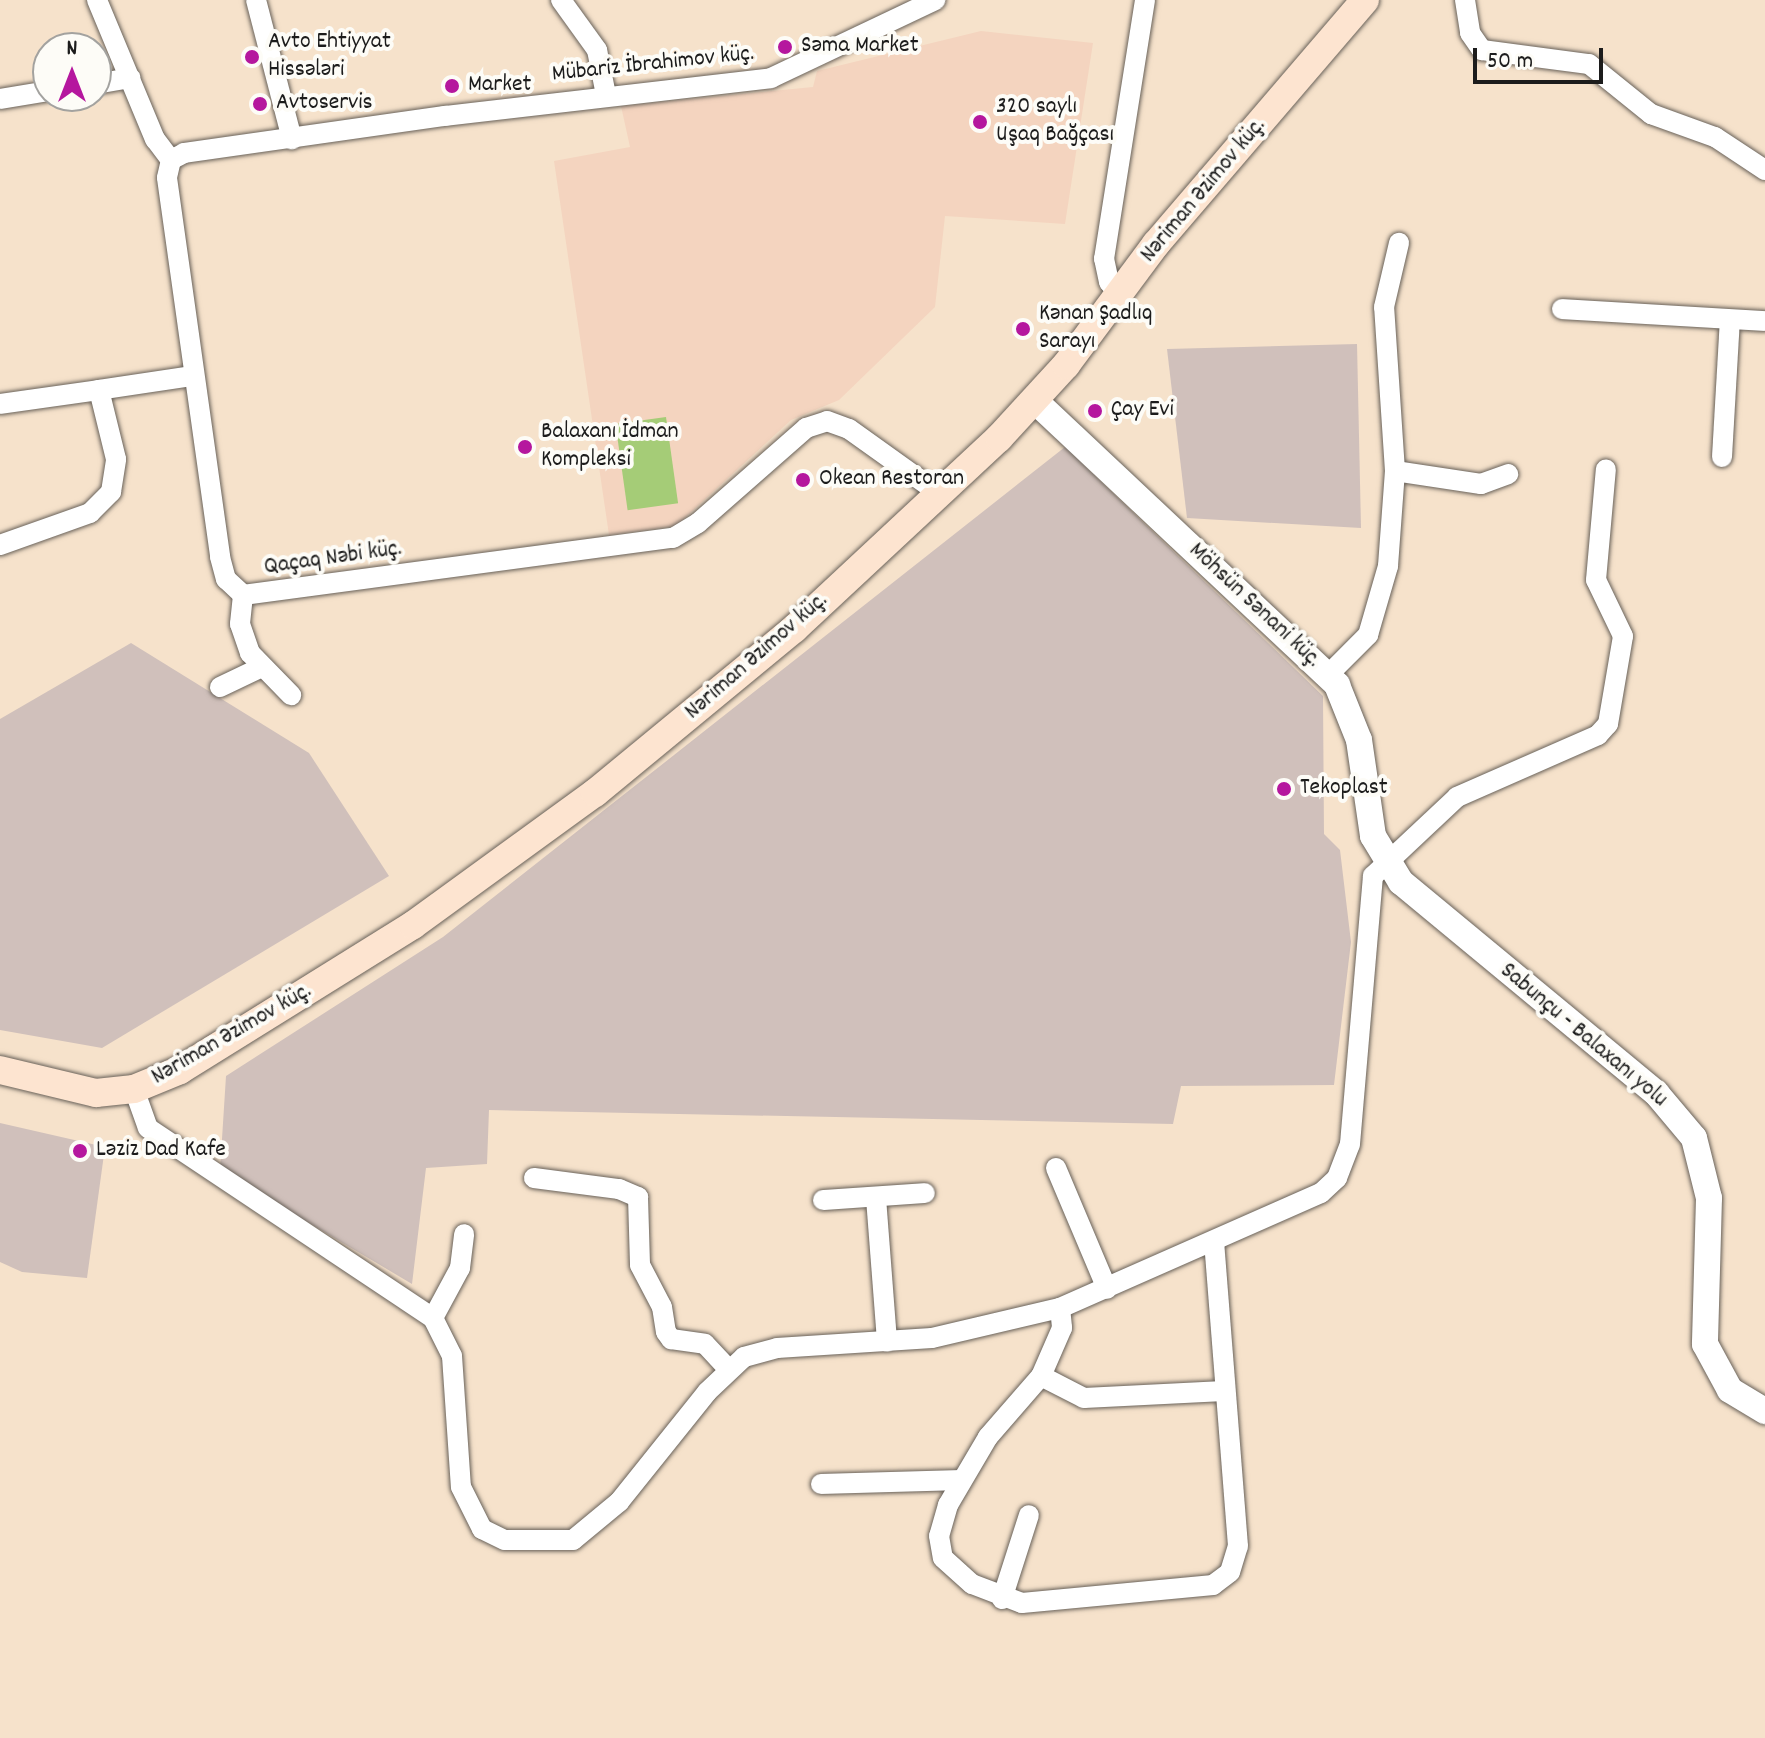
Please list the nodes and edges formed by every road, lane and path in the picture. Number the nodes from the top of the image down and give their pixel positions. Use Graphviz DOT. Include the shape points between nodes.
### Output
graph roads {
  1 [pos="97,0"];
  2 [pos="256,0"];
  3 [pos="561,0"];
  4 [pos="935,0"];
  5 [pos="1145,0"];
  6 [pos="1365,0"];
  7 [pos="1465,0"];
  8 [pos="130,78"];
  9 [pos="112,81"];
  10 [pos="32,94"];
  11 [pos="606,95"];
  12 [pos="0,99"];
  13 [pos="292,139"];
  14 [pos="171,160"];
  15 [pos="1765,170"];
  16 [pos="1399,243"];
  17 [pos="1118,293"];
  18 [pos="1562,309"];
  19 [pos="1730,320"];
  20 [pos="1765,321"];
  21 [pos="193,376"];
  22 [pos="99,390"];
  23 [pos="1034,400"];
  24 [pos="0,404"];
  25 [pos="1722,457"];
  26 [pos="1606,469"];
  27 [pos="1395,471"];
  28 [pos="1508,474"];
  29 [pos="940,494"];
  30 [pos="0,545"];
  31 [pos="243,595"];
  32 [pos="262,667"];
  33 [pos="1328,675"];
  34 [pos="220,687"];
  35 [pos="291,695"];
  36 [pos="1386,863"];
  37 [pos="0,1070"];
  38 [pos="134,1089"];
  39 [pos="1056,1168"];
  40 [pos="534,1178"];
  41 [pos="925,1193"];
  42 [pos="876,1198"];
  43 [pos="823,1200"];
  44 [pos="464,1234"];
  45 [pos="1214,1241"];
  46 [pos="1107,1289"];
  47 [pos="1060,1308"];
  48 [pos="433,1318"];
  49 [pos="887,1342"];
  50 [pos="728,1369"];
  51 [pos="1041,1376"];
  52 [pos="1224,1391"];
  53 [pos="1765,1411"];
  54 [pos="961,1480"];
  55 [pos="821,1484"];
  56 [pos="1029,1515"];
  57 [pos="1002,1599"];
  1 -- 8 [label="street"];
  2 -- 13 [label="street"];
  3 -- 11 [label="street" via="597,50"];
  4 -- 11 [label="street, Mübariz İbrahimov küç." via="783,75"];
  5 -- 17 [label="street" via="1104,259 1104,271"];
  6 -- 17 [label="main road, Nəriman Əzimov küç."];
  7 -- 15 [label="street" via="1470,33 1482,50 1589,64 1651,114 1715,137"];
  8 -- 9 [label="street"];
  8 -- 14 [label="street" via="155,139"];
  10 -- 12 [label="street"];
  11 -- 13 [label="street, Mübariz İbrahimov küç."];
  13 -- 14 [label="street, Mübariz İbrahimov küç." via="184,153"];
  14 -- 21 [label="street, Qaçaq Nəbi küç." via="167,178"];
  16 -- 27 [label="street" via="1384,331"];
  17 -- 23 [label="main road, Nəriman Əzimov küç."];
  18 -- 19 [label="street"];
  19 -- 20 [label="street"];
  19 -- 25 [label="street"];
  21 -- 22 [label="street"];
  21 -- 31 [label="street, Qaçaq Nəbi küç." via="222,571"];
  22 -- 24 [label="street"];
  22 -- 30 [label="street" via="116,459 111,492 90,513"];
  23 -- 29 [label="main road, Nəriman Əzimov küç."];
  23 -- 33 [label="street, Möhsün Sənani küç."];
  26 -- 36 [label="street" via="1596,580 1623,636 1608,724 1598,735 1457,797"];
  27 -- 28 [label="street" via="1481,484"];
  27 -- 33 [label="street" via="1388,566 1377,614 1368,635"];
  29 -- 31 [label="street, Qaçaq Nəbi küç." via="849,429 827,421 806,428 698,523 673,538"];
  29 -- 38 [label="main road, Nəriman Əzimov küç." via="727,685 500,865 232,1041"];
  31 -- 32 [label="street" via="244,639"];
  32 -- 34 [label="street"];
  32 -- 35 [label="street"];
  33 -- 36 [label="street, Möhsün Sənani küç." via="1344,697 1359,740 1369,822"];
  36 -- 45 [label="street" via="1368,889 1346,1163 1321,1193"];
  36 -- 53 [label="street, Sabunçu - Balaxanı yolu" via="1435,915 1657,1094 1694,1138 1709,1198 1705,1344 1730,1390"];
  37 -- 38 [label="main road, Nəriman Əzimov küç." via="75,1091"];
  38 -- 48 [label="street" via="148,1128"];
  39 -- 46 [label="street"];
  40 -- 50 [label="street" via="619,1189 638,1197 640,1265 662,1307 666,1332 671,1339 705,1344"];
  41 -- 42 [label="street"];
  42 -- 43 [label="street"];
  42 -- 49 [label="street"];
  44 -- 48 [label="street" via="460,1268"];
  45 -- 46 [label="street"];
  45 -- 52 [label="street"];
  46 -- 47 [label="street"];
  47 -- 49 [label="street" via="960,1332"];
  47 -- 51 [label="street" via="1062,1328"];
  48 -- 50 [label="street" via="452,1356 461,1487 482,1529 505,1540 562,1543 589,1530 619,1502"];
  49 -- 50 [label="street" via="777,1348 744,1357"];
  51 -- 52 [label="street" via="1084,1398"];
  51 -- 54 [label="street" via="988,1437"];
  52 -- 57 [label="street" via="1238,1546 1230,1572 1213,1585 1191,1591 1050,1604"];
  54 -- 55 [label="street"];
  54 -- 57 [label="street" via="939,1536 943,1558 955,1572"];
  56 -- 57 [label="street"];
}
